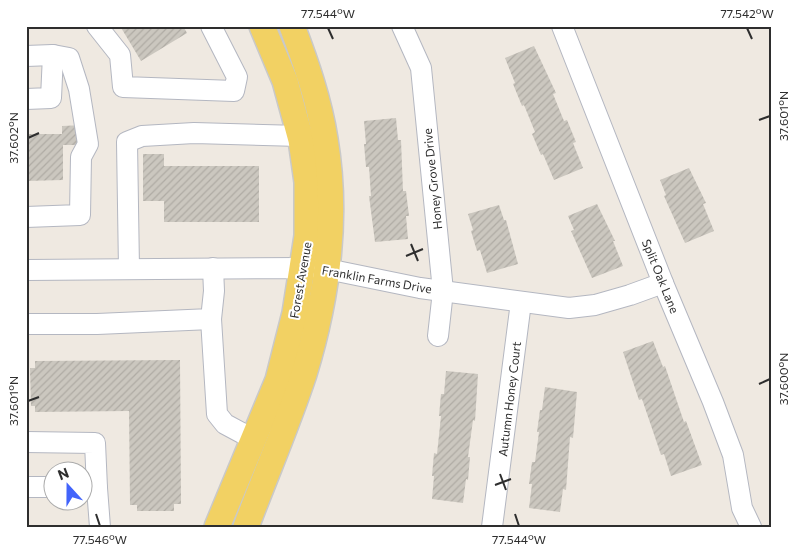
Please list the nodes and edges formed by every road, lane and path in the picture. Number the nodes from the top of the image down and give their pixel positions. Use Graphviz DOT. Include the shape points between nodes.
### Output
graph roads {
  1 [pos="97,26"];
  2 [pos="211,26"];
  3 [pos="262,26"];
  4 [pos="292,26"];
  5 [pos="402,26"];
  6 [pos="562,26"];
  7 [pos="53,54"];
  8 [pos="26,56"];
  9 [pos="26,98"];
  10 [pos="300,136"];
  11 [pos="26,217"];
  12 [pos="213,268"];
  13 [pos="302,268"];
  14 [pos="129,269"];
  15 [pos="327,269"];
  16 [pos="26,270"];
  17 [pos="663,283"];
  18 [pos="443,291"];
  19 [pos="521,302"];
  20 [pos="211,319"];
  21 [pos="26,324"];
  22 [pos="438,336"];
  23 [pos="252,439"];
  24 [pos="26,442"];
  25 [pos="92,466"];
  26 [pos="26,487"];
  27 [pos="42,487"];
  28 [pos="92,496"];
  29 [pos="100,527"];
  30 [pos="217,527"];
  31 [pos="246,527"];
  32 [pos="492,527"];
  33 [pos="751,527"];
  1 -- 2 [label="street" via="120,54 122,87 234,91 237,77"];
  3 -- 10 [label="main road, Forest Avenue" via="285,82"];
  4 -- 15 [label="main road, Forest Avenue" via="306,63 325,140 331,221"];
  5 -- 18 [label="street, Honey Grove Drive" via="421,68"];
  6 -- 17 [label="street, Split Oak Lane"];
  7 -- 8 [label="street"];
  7 -- 9 [label="street" via="51,98"];
  7 -- 11 [label="street" via="69,58 79,89 88,144 81,157 80,215"];
  10 -- 13 [label="main road, Forest Avenue" via="308,223"];
  10 -- 14 [label="street" via="194,133 142,136 127,142"];
  12 -- 13 [label="street, Franklin Farms Drive"];
  12 -- 14 [label="street, Franklin Farms Drive"];
  12 -- 20 [label="street"];
  13 -- 15 [label="street, Franklin Farms Drive"];
  13 -- 23 [label="main road, Forest Avenue" via="295,313 278,380"];
  14 -- 16 [label="street, Franklin Farms Drive"];
  15 -- 18 [label="street, Franklin Farms Drive"];
  15 -- 31 [label="main road, Forest Avenue" via="318,321 303,376"];
  17 -- 19 [label="street, Franklin Farms Drive" via="596,306 569,308"];
  17 -- 33 [label="street, Split Oak Lane" via="713,402 732,455 742,508"];
  18 -- 19 [label="street, Franklin Farms Drive"];
  18 -- 22 [label="street, Honey Grove Drive"];
  19 -- 32 [label="street, Autumn Honey Court"];
  20 -- 21 [label="street"];
  20 -- 23 [label="street" via="217,414 225,424"];
  23 -- 30 [label="main road, Forest Avenue"];
  24 -- 25 [label="street" via="94,443"];
  26 -- 27 [label="street"];
  28 -- 29 [label="street"];
}
